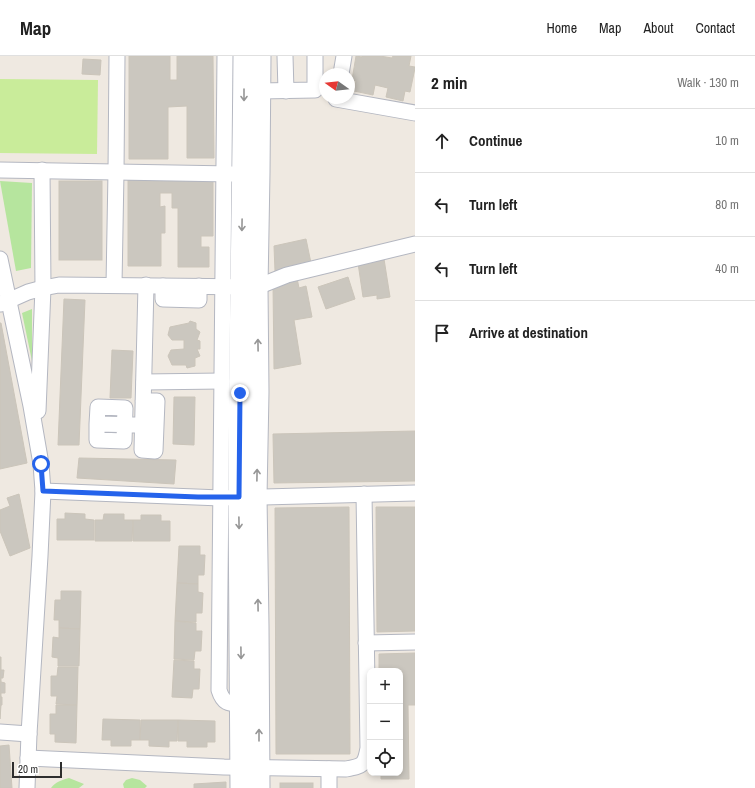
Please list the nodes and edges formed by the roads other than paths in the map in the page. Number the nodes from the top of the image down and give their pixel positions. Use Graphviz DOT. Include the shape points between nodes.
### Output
graph roads {
  1 [pos="117,56"];
  2 [pos="225,56"];
  3 [pos="244,56"];
  4 [pos="260,56"];
  5 [pos="285,56"];
  6 [pos="315,56"];
  7 [pos="344,56"];
  8 [pos="342,68"];
  9 [pos="286,90"];
  10 [pos="260,91"];
  11 [pos="355,102"];
  12 [pos="415,113"];
  13 [pos="0,170"];
  14 [pos="42,170"];
  15 [pos="116,172"];
  16 [pos="234,174"];
  17 [pos="415,244"];
  18 [pos="0,259"];
  19 [pos="114,285"];
  20 [pos="146,285"];
  21 [pos="240,286"];
  22 [pos="43,288"];
  23 [pos="5,302"];
  24 [pos="222,380"];
  25 [pos="144,382"];
  26 [pos="150,401"];
  27 [pos="124,424"];
  28 [pos="147,434"];
  29 [pos="37,442"];
  30 [pos="43,491"];
  31 [pos="415,493"];
  32 [pos="364,494"];
  33 [pos="239,497"];
  34 [pos="366,642"];
  35 [pos="415,642"];
  36 [pos="0,732"];
  37 [pos="29,734"];
  38 [pos="28,758"];
  39 [pos="250,767"];
  40 [pos="329,769"];
  41 [pos="27,788"];
  42 [pos="242,788"];
  43 [pos="259,788"];
  44 [pos="329,788"];
  1 -- 15 [label="street"];
  2 -- 16 [label="street"];
  3 -- 16 [label="street, one-way"];
  4 -- 10 [label="street"];
  5 -- 9 [label="street"];
  6 -- 9 [label="street" via="316,90"];
  7 -- 8 [label="street"];
  9 -- 10 [label="street"];
  10 -- 21 [label="street" via="259,173"];
  11 -- 12 [label="street"];
  13 -- 14 [label="street"];
  14 -- 15 [label="street"];
  14 -- 22 [label="street"];
  15 -- 16 [label="street"];
  15 -- 19 [label="street"];
  16 -- 21 [label="street"];
  17 -- 21 [label="street"];
  18 -- 23 [label="street"];
  19 -- 20 [label="street"];
  19 -- 22 [label="street" via="59,285"];
  20 -- 21 [label="street"];
  20 -- 25 [label="street"];
  21 -- 24 [label="street"];
  21 -- 33 [label="street" via="258,392"];
  22 -- 23 [label="street"];
  22 -- 29 [label="street"];
  23 -- 29 [label="street" via="31,406"];
  24 -- 25 [label="street"];
  24 -- 33 [label="street"];
  25 -- 26 [label="street"];
  26 -- 28 [label="street"];
  26 -- 28 [label="street" via="167,401 166,439"];
  27 -- 27 [label="street" via="124,441 97,440 98,407 125,408"];
  27 -- 28 [label="street"];
  29 -- 30 [label="street"];
  30 -- 33 [label="street"];
  30 -- 37 [label="street"];
  31 -- 32 [label="street"];
  32 -- 33 [label="street"];
  32 -- 34 [label="street"];
  33 -- 39 [label="street" via="241,704"];
  39 -- 33 [label="street, one-way" via="258,626"];
  34 -- 35 [label="street"];
  34 -- 40 [label="street" via="366,760 358,767"];
  36 -- 37 [label="street"];
  37 -- 38 [label="street"];
  38 -- 39 [label="street"];
  38 -- 41 [label="street"];
  39 -- 40 [label="street"];
  39 -- 42 [label="street"];
  39 -- 43 [label="street"];
  40 -- 44 [label="street"];
}
